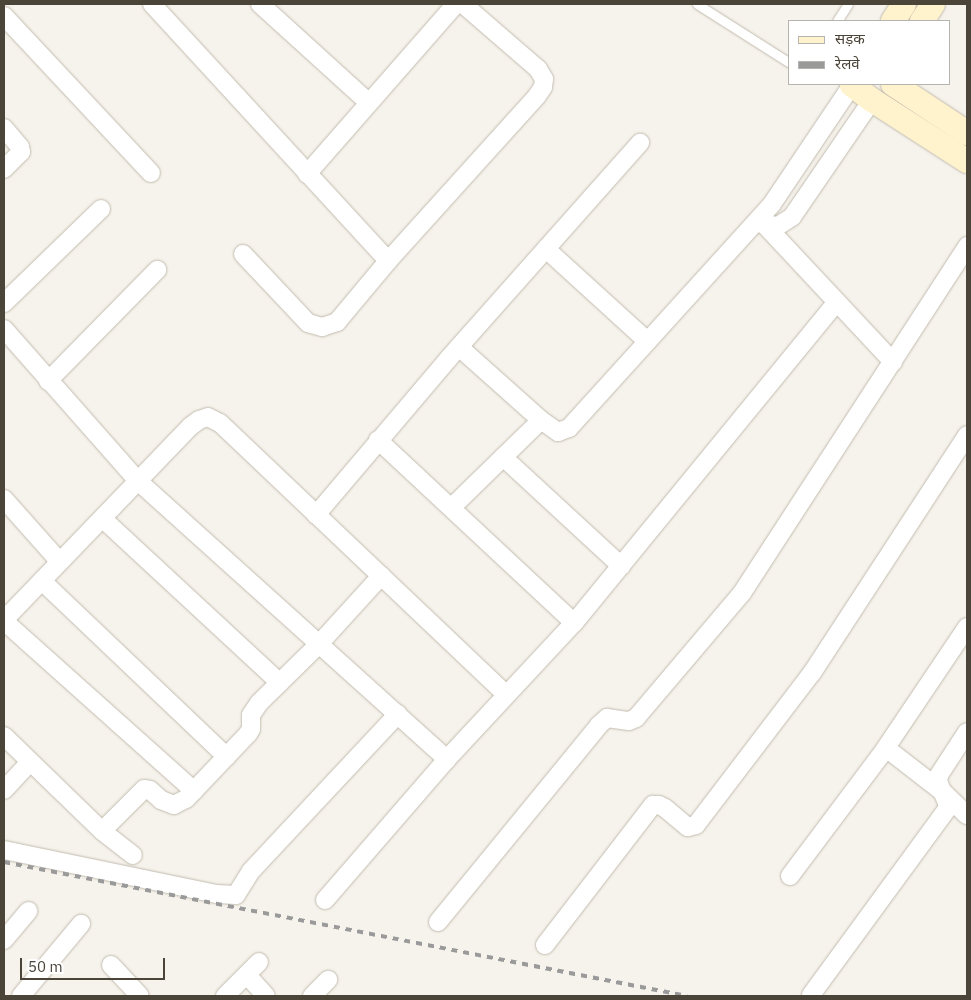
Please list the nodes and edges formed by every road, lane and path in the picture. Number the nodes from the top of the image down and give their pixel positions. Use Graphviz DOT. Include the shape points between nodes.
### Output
graph roads {
  1 [pos="152,4"];
  2 [pos="260,4"];
  3 [pos="456,4"];
  4 [pos="463,4"];
  5 [pos="696,4"];
  6 [pos="848,4"];
  7 [pos="904,4"];
  8 [pos="933,4"];
  9 [pos="4,16"];
  10 [pos="838,20"];
  11 [pos="893,20"];
  12 [pos="923,20"];
  13 [pos="788,62"];
  14 [pos="852,85"];
  15 [pos="895,85"];
  16 [pos="877,92"];
  17 [pos="368,102"];
  18 [pos="4,128"];
  19 [pos="967,133"];
  20 [pos="640,143"];
  21 [pos="967,161"];
  22 [pos="4,169"];
  23 [pos="151,173"];
  24 [pos="307,174"];
  25 [pos="101,209"];
  26 [pos="759,224"];
  27 [pos="967,246"];
  28 [pos="546,248"];
  29 [pos="243,254"];
  30 [pos="388,261"];
  31 [pos="157,270"];
  32 [pos="837,302"];
  33 [pos="4,304"];
  34 [pos="4,329"];
  35 [pos="647,341"];
  36 [pos="459,347"];
  37 [pos="892,362"];
  38 [pos="48,381"];
  39 [pos="540,420"];
  40 [pos="967,435"];
  41 [pos="378,440"];
  42 [pos="503,456"];
  43 [pos="138,481"];
  44 [pos="4,500"];
  45 [pos="452,507"];
  46 [pos="316,515"];
  47 [pos="103,518"];
  48 [pos="60,562"];
  49 [pos="621,566"];
  50 [pos="381,576"];
  51 [pos="42,581"];
  52 [pos="4,621"];
  53 [pos="574,622"];
  54 [pos="967,627"];
  55 [pos="320,643"];
  56 [pos="280,683"];
  57 [pos="506,694"];
  58 [pos="398,714"];
  59 [pos="967,732"];
  60 [pos="4,736"];
  61 [pos="886,748"];
  62 [pos="227,757"];
  63 [pos="447,759"];
  64 [pos="30,762"];
  65 [pos="4,790"];
  66 [pos="194,791"];
  67 [pos="943,792"];
  68 [pos="967,814"];
  69 [pos="102,831"];
  70 [pos="4,850"];
  71 [pos="133,855"];
  72 [pos="790,876"];
  73 [pos="325,900"];
  74 [pos="28,911"];
  75 [pos="438,922"];
  76 [pos="81,924"];
  77 [pos="4,940"];
  78 [pos="545,945"];
  79 [pos="111,966"];
  80 [pos="328,980"];
  81 [pos="810,995"];
  82 [pos="22,996"];
  83 [pos="140,996"];
  84 [pos="226,996"];
  85 [pos="266,996"];
  86 [pos="312,996"];
  1 -- 24 [label="street"];
  2 -- 17 [label="street"];
  3 -- 17 [label="street"];
  4 -- 30 [label="street" via="538,69 544,78 543,87"];
  5 -- 13 [label="lane"];
  6 -- 10 [label="lane"];
  7 -- 11 [label="street"];
  8 -- 12 [label="street"];
  9 -- 23 [label="street"];
  14 -- 16 [label="street"];
  14 -- 26 [label="street"];
  15 -- 19 [label="street"];
  16 -- 21 [label="street"];
  16 -- 26 [label="street" via="792,217 778,226"];
  17 -- 24 [label="street"];
  18 -- 22 [label="street" via="21,152"];
  20 -- 28 [label="street"];
  24 -- 30 [label="street"];
  25 -- 33 [label="street"];
  26 -- 32 [label="street"];
  26 -- 35 [label="street"];
  27 -- 37 [label="street"];
  28 -- 35 [label="street"];
  28 -- 36 [label="street"];
  29 -- 30 [label="street" via="301,317 322,327 336,322"];
  31 -- 38 [label="street"];
  32 -- 37 [label="street"];
  32 -- 49 [label="street"];
  34 -- 38 [label="street"];
  35 -- 39 [label="street" via="569,428 558,432"];
  36 -- 39 [label="street"];
  36 -- 41 [label="street"];
  37 -- 75 [label="street" via="742,593 636,718 629,721 607,718 599,725"];
  38 -- 43 [label="street"];
  39 -- 42 [label="street"];
  40 -- 78 [label="street" via="812,673 696,825 688,827 665,808 653,805"];
  41 -- 45 [label="street"];
  41 -- 46 [label="street"];
  42 -- 45 [label="street"];
  42 -- 49 [label="street"];
  43 -- 46 [label="street" via="191,426 208,416 220,423"];
  43 -- 47 [label="street"];
  43 -- 55 [label="street"];
  44 -- 48 [label="street"];
  45 -- 53 [label="street"];
  46 -- 50 [label="street"];
  47 -- 48 [label="street"];
  47 -- 56 [label="street"];
  48 -- 51 [label="street"];
  49 -- 53 [label="street"];
  50 -- 55 [label="street"];
  50 -- 57 [label="street"];
  51 -- 52 [label="street"];
  51 -- 62 [label="street"];
  52 -- 66 [label="street"];
  53 -- 57 [label="street"];
  54 -- 61 [label="street"];
  55 -- 56 [label="street"];
  55 -- 58 [label="street"];
  56 -- 62 [label="street" via="254,709 251,729"];
  57 -- 63 [label="street"];
  58 -- 63 [label="street"];
  58 -- 70 [label="street" via="250,871 236,895 217,894"];
  59 -- 67 [label="street" via="938,775"];
  60 -- 64 [label="street"];
  61 -- 67 [label="street"];
  61 -- 72 [label="street"];
  62 -- 66 [label="street"];
  63 -- 73 [label="street"];
  64 -- 65 [label="street"];
  64 -- 69 [label="street"];
  66 -- 69 [label="street" via="180,804 174,805 144,789"];
  67 -- 68 [label="street"];
  67 -- 81 [label="street" via="948,805 945,813"];
  69 -- 71 [label="street"];
  74 -- 77 [label="street"];
  76 -- 82 [label="street"];
  79 -- 83 [label="street"];
  80 -- 86 [label="street"];
  84 -- 85 [label="street" via="253,968"];
}
